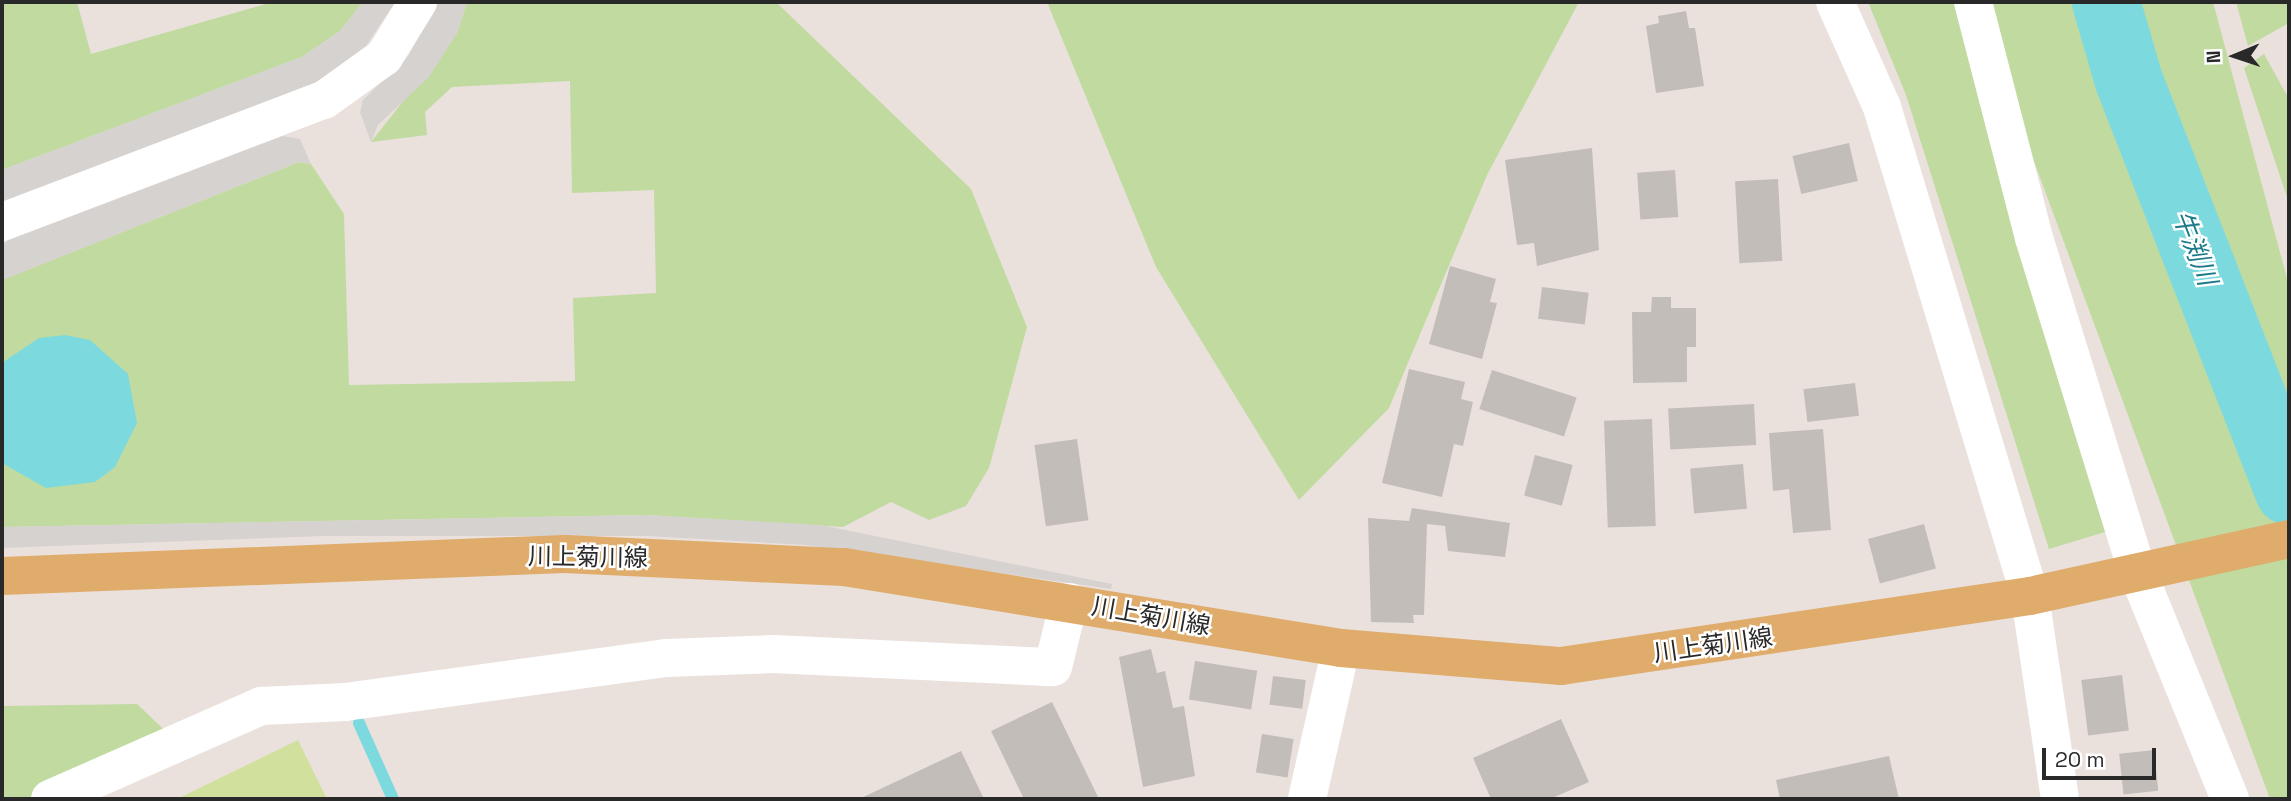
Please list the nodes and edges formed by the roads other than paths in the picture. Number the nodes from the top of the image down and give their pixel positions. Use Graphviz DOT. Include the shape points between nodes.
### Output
graph roads {
  1 [pos="418,2"];
  2 [pos="1835,2"];
  3 [pos="1973,2"];
  4 [pos="2,222"];
  5 [pos="2289,539"];
  6 [pos="2144,570"];
  7 [pos="2,576"];
  8 [pos="2029,596"];
  9 [pos="1069,602"];
  10 [pos="1340,648"];
  11 [pos="50,799"];
  12 [pos="1307,799"];
  13 [pos="2060,799"];
  14 [pos="2230,799"];
  1 -- 4 [label="street" via="384,57 324,100"];
  2 -- 8 [label="street" via="1882,107"];
  3 -- 6 [label="street" via="2034,238"];
  5 -- 6 [label="main road, 川上菊川線"];
  6 -- 8 [label="main road, 川上菊川線"];
  6 -- 14 [label="street"];
  7 -- 9 [label="main road, 川上菊川線" via="565,554 844,567"];
  8 -- 10 [label="main road, 川上菊川線" via="1561,666"];
  8 -- 13 [label="street"];
  9 -- 10 [label="main road, 川上菊川線"];
  9 -- 11 [label="street" via="1053,667 773,654 667,658 345,702 261,706"];
  10 -- 12 [label="street"];
}
